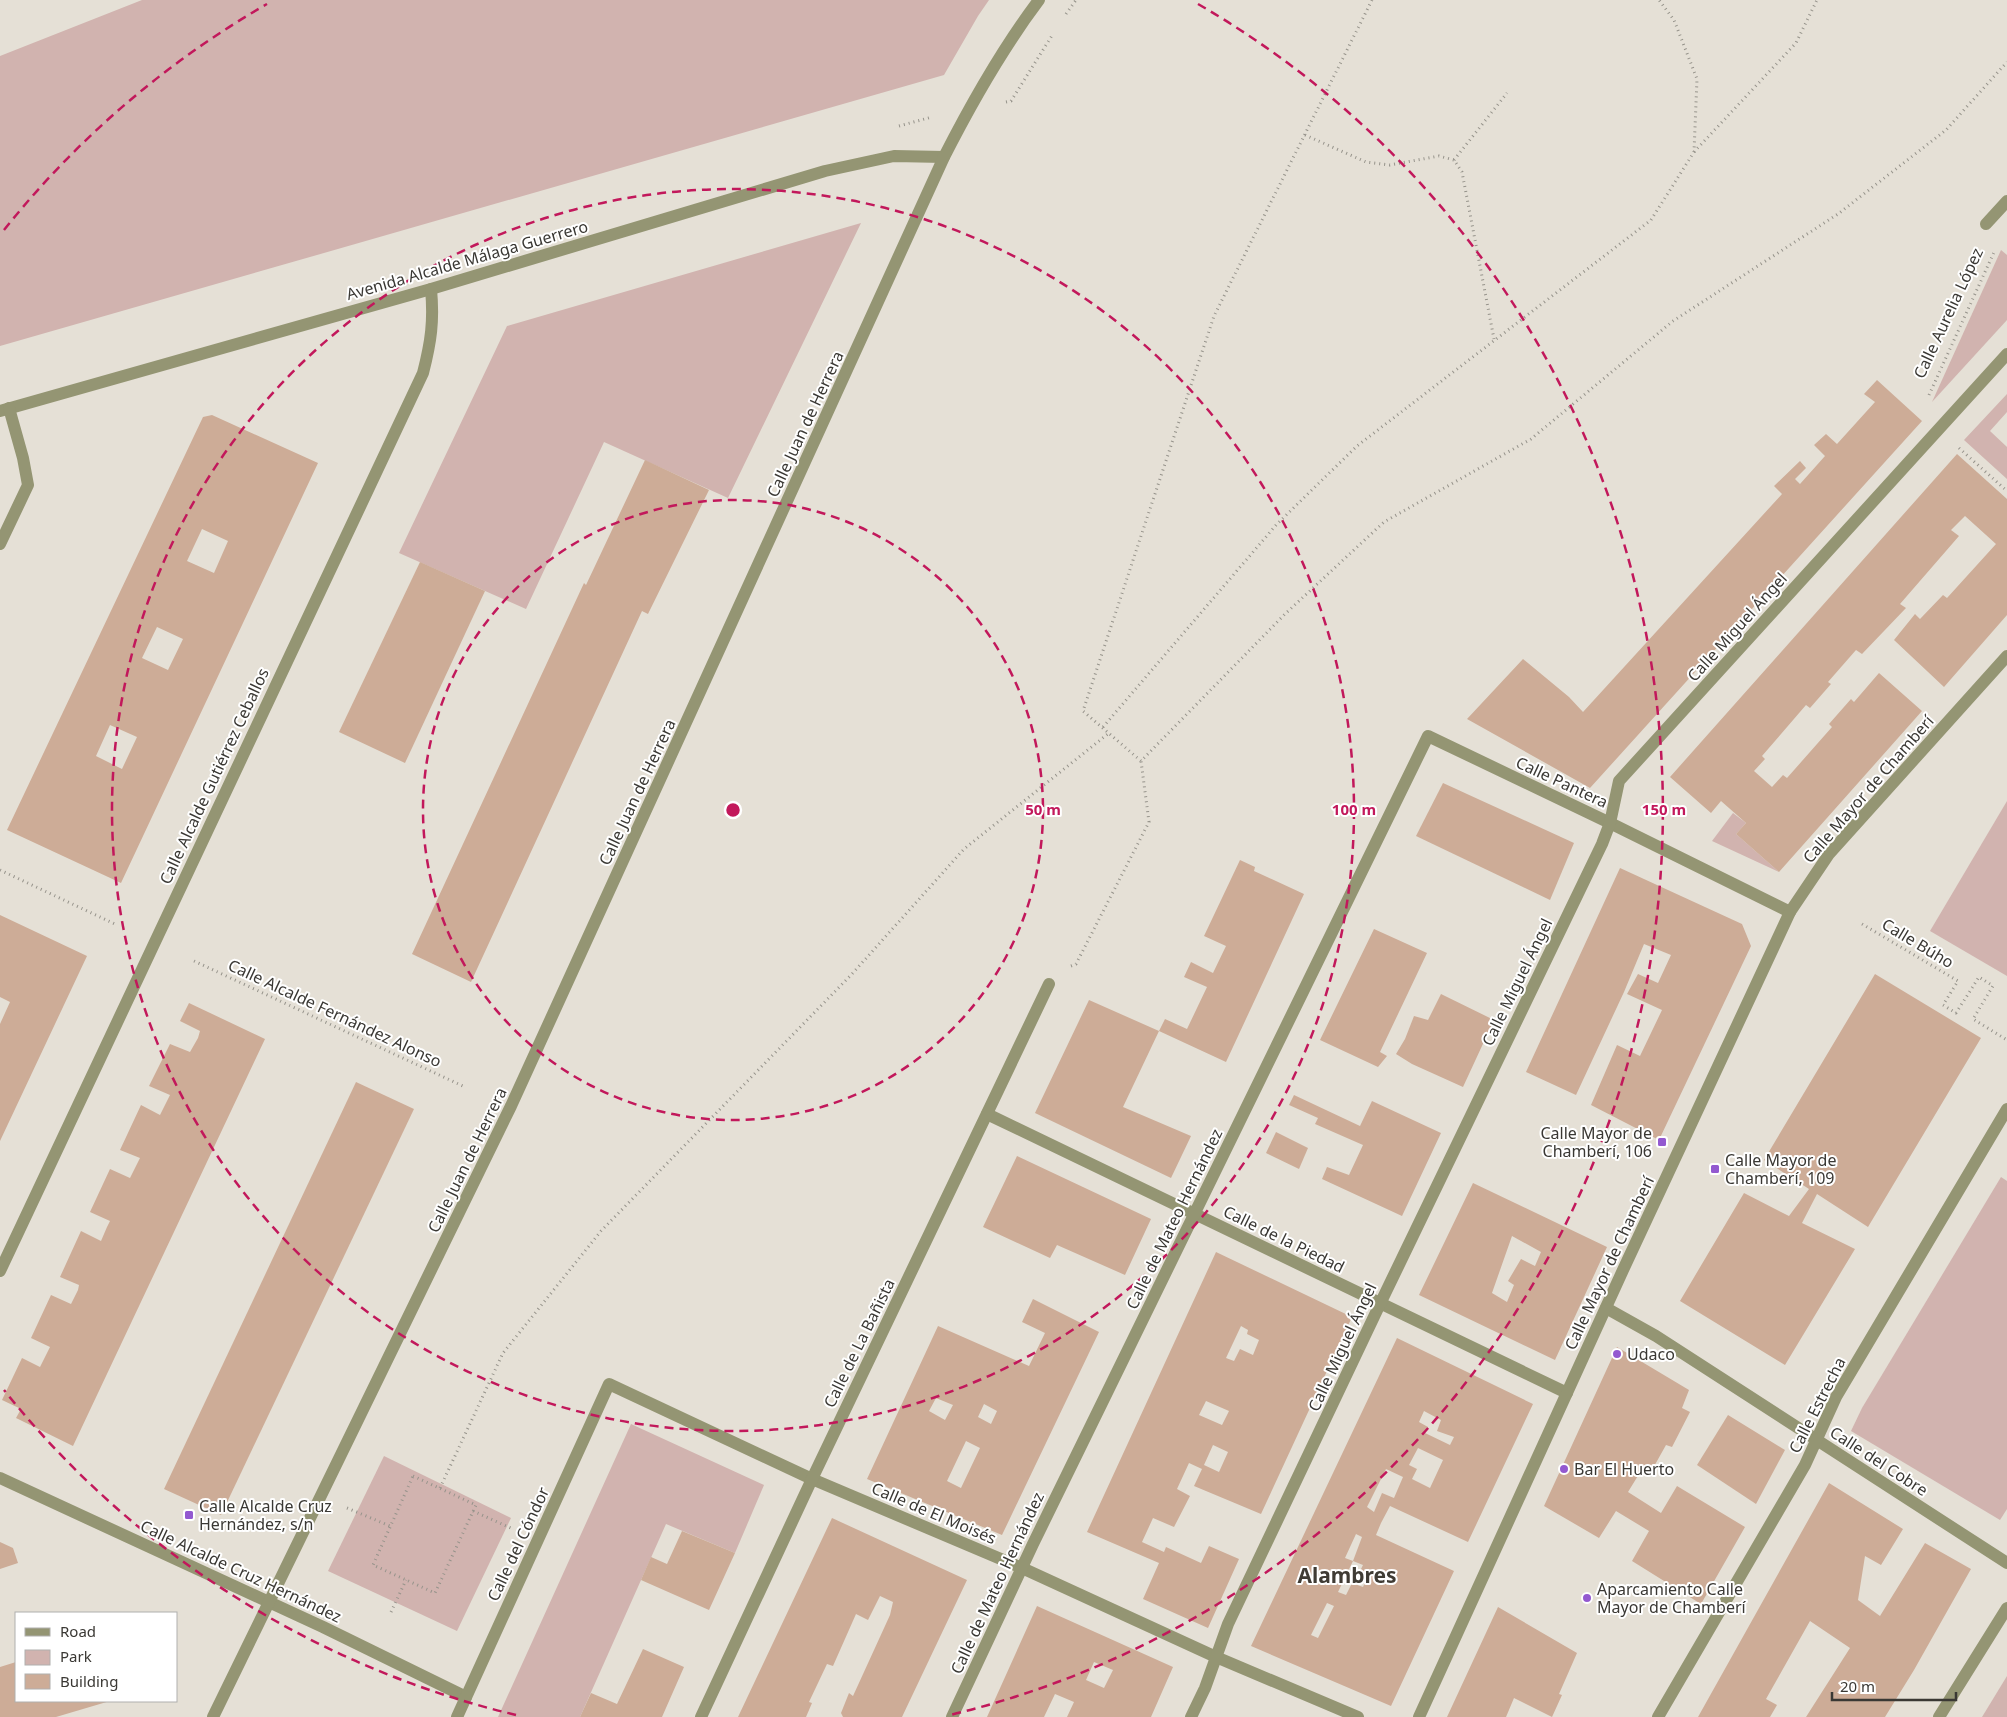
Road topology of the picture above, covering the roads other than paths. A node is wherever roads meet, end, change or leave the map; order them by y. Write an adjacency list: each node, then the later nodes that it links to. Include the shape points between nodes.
1 (1039, 0): 2 (street, Calle Juan de Herrera, via 1012,36)
2 (944, 156): 5 (street, Avenida Alcalde Málaga Guerrero, via 894,156 825,172); 27 (street, Calle Juan de Herrera, via 511,1106)
3 (2007, 202): 4 (street)
4 (1986, 224)
5 (431, 289): 7 (street, Avenida Alcalde Málaga Guerrero); 17 (street, Calle Alcalde Gutiérrez Ceballos, via 431,342 423,374)
6 (2007, 354): 11 (street, Calle Miguel Ángel, via 1619,781)
7 (4, 410): 8 (street, via 23,458 28,485)
8 (0, 544)
9 (2007, 656): 12 (street, Calle Mayor de Chamberí, via 1829,854)
10 (1428, 736): 11 (street, Calle Pantera); 16 (street, Calle de Mateo Hernández)
11 (1610, 823): 12 (street, Calle Pantera); 18 (street, Calle Miguel Ángel)
12 (1790, 912): 19 (street, Calle Mayor de Chamberí)
13 (1049, 984): 15 (street, Calle de La Bañista)
14 (2007, 1109): 22 (street, Calle Estrecha, via 1836,1397)
15 (986, 1114): 16 (street, Calle de la Piedad); 24 (street, Calle de La Bañista)
16 (1195, 1214): 18 (street, Calle de la Piedad); 26 (street, Calle de Mateo Hernández)
17 (0, 1271)
18 (1380, 1304): 21 (street, Calle de la Piedad); 29 (street, Calle Miguel Ángel, via 1228,1624)
19 (1606, 1308): 21 (street, Calle Mayor de Chamberí); 22 (street, Calle del Cobre, via 1656,1336)
20 (609, 1384): 24 (street, Calle de El Moisés); 30 (street, Calle del Cóndor)
21 (1568, 1392): 37 (street, Calle Mayor de Chamberí)
22 (1817, 1440): 25 (street, Calle del Cobre); 38 (street, Calle Estrecha)
23 (0, 1478): 27 (street, Calle Alcalde Cruz Hernández)
24 (812, 1479): 26 (street, Calle de El Moisés); 33 (street, Calle de La Bañista)
25 (2007, 1562)
26 (1022, 1568): 29 (street, Calle de El Moisés); 34 (street, Calle de Mateo Hernández)
27 (270, 1602): 30 (street, Calle Alcalde Cruz Hernández); 31 (street, Calle Juan de Herrera)
28 (2007, 1608): 39 (street)
29 (1216, 1657): 35 (street, Calle Miguel Ángel); 36 (street, Calle de El Moisés)
30 (466, 1697): 32 (street, Calle del Cóndor)
31 (212, 1717)
32 (457, 1717)
33 (701, 1717)
34 (952, 1717)
35 (1191, 1717)
36 (1358, 1717)
37 (1419, 1717)
38 (1658, 1717)
39 (1939, 1717)

